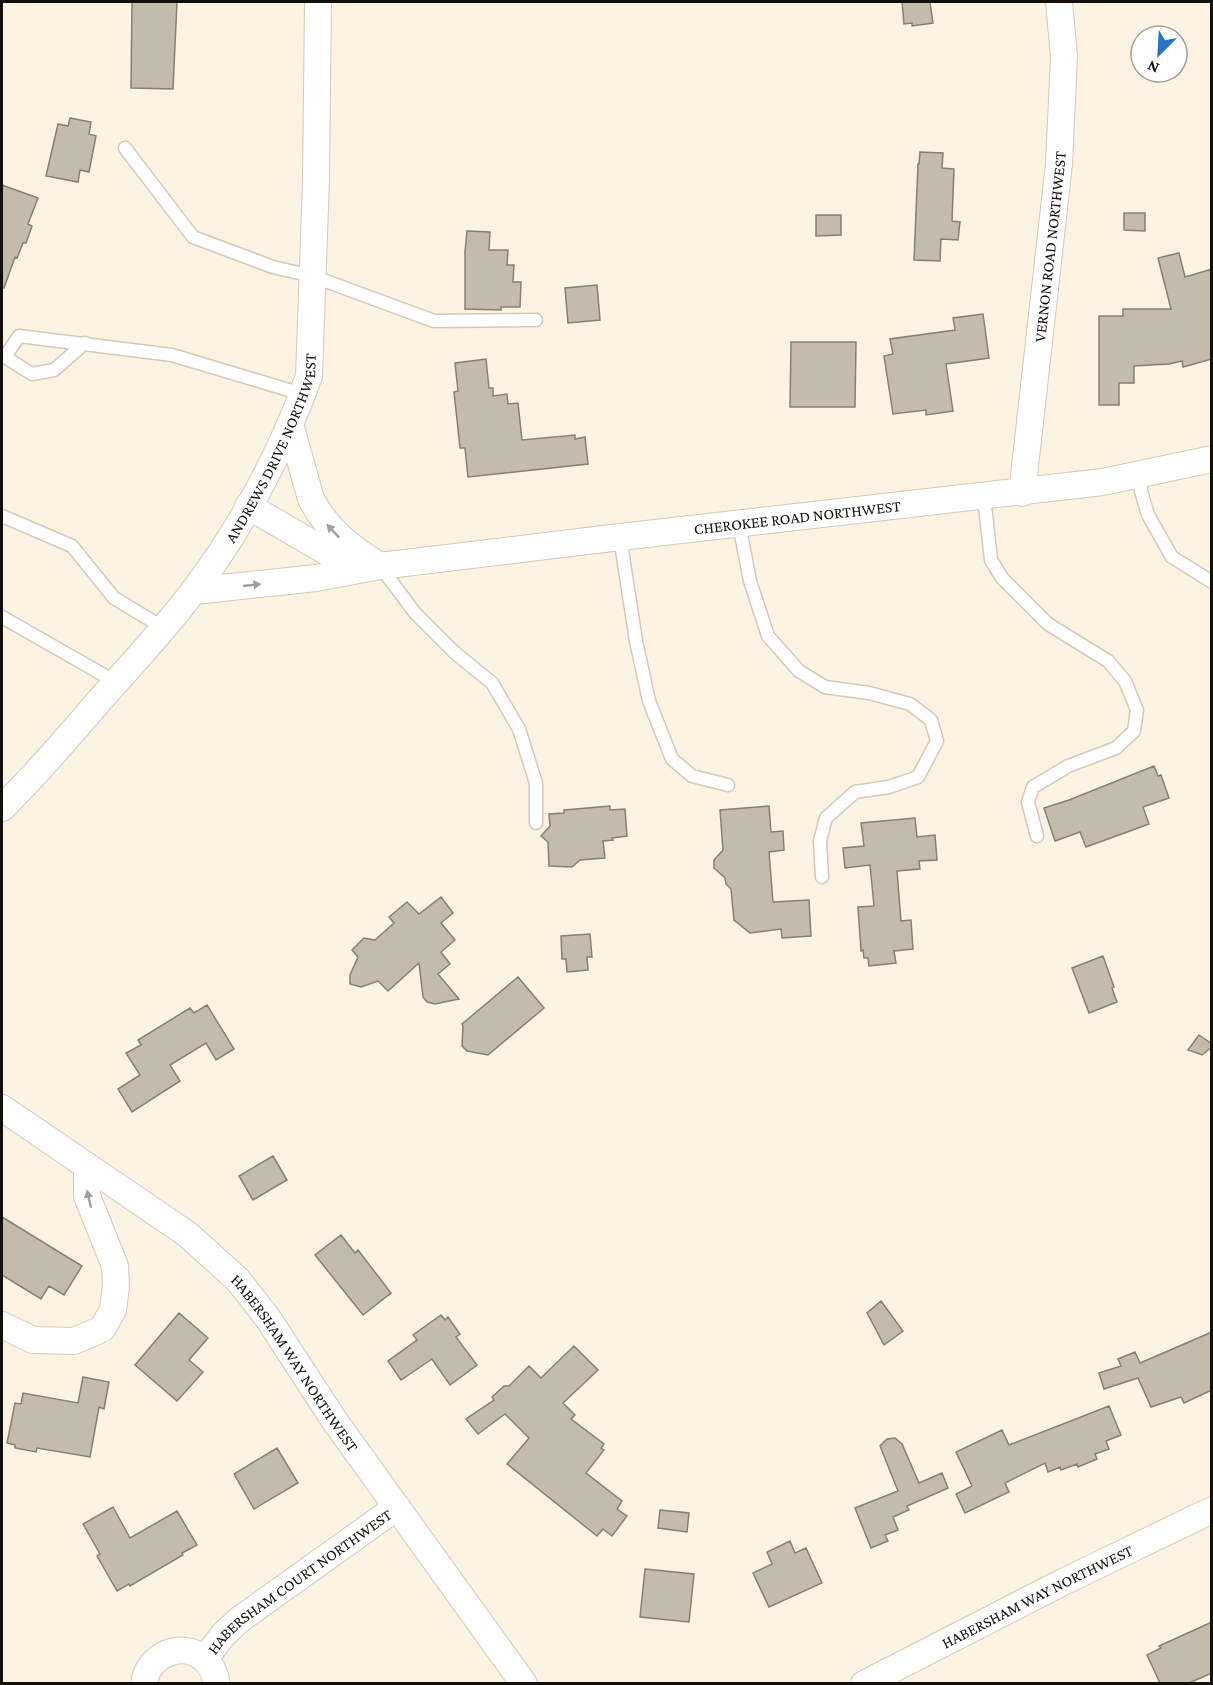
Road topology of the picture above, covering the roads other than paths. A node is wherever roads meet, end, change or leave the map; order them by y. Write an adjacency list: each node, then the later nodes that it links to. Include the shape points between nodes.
1 (318, 2): 4 (street, ANDREWS DRIVE NORTHWEST)
2 (1059, 2): 11 (street, VERNON ROAD NORTHWEST, via 1064,56 1059,164)
3 (125, 148): 4 (lane, via 193,237 273,267)
4 (312, 276): 5 (lane, via 434,321); 7 (street, ANDREWS DRIVE NORTHWEST, via 309,376)
5 (536, 320)
6 (85, 343): 6 (lane, via 19,336 4,357 32,374 54,370); 7 (lane, via 172,355)
7 (303, 394): 8 (street, ANDREWS DRIVE NORTHWEST)
8 (290, 424): 13 (street, ANDREWS DRIVE NORTHWEST); 17 (street, one-way to 8, via 311,499)
9 (1212, 459): 10 (street, CHEROKEE ROAD NORTHWEST)
10 (1140, 474): 11 (street, CHEROKEE ROAD NORTHWEST); 18 (lane, via 1148,515 1172,557)
11 (1022, 493): 12 (street, CHEROKEE ROAD NORTHWEST)
12 (984, 497): 15 (street, CHEROKEE ROAD NORTHWEST); 26 (lane, via 991,560 1002,578 1048,624 1108,661 1125,681 1137,710 1134,732 1116,748 1068,766 1033,787 1028,802)
13 (244, 514): 17 (street); 19 (street, ANDREWS DRIVE NORTHWEST)
14 (2, 516): 21 (lane, via 72,546 114,598)
15 (739, 524): 16 (street, CHEROKEE ROAD NORTHWEST); 27 (lane, via 750,581 768,636 799,671 825,687 910,704 931,720 936,741 918,777 889,787 855,792 826,818 820,841)
16 (620, 537): 17 (street, CHEROKEE ROAD NORTHWEST); 23 (lane, via 649,701 672,759 692,776)
17 (357, 570): 19 (street, CHEROKEE ROAD NORTHWEST, one-way to 17); 25 (lane, via 415,613 492,683 519,729 536,783)
18 (1212, 582)
19 (194, 591): 21 (street, ANDREWS DRIVE NORTHWEST)
20 (2, 617): 22 (lane)
21 (164, 628): 22 (street, ANDREWS DRIVE NORTHWEST)
22 (116, 682): 24 (street, ANDREWS DRIVE NORTHWEST, via 28,783)
23 (728, 785)
24 (2, 806)
25 (536, 823)
26 (1037, 836)
27 (822, 877)
28 (2, 1108): 29 (street, HABERSHAM WAY NORTHWEST)
29 (87, 1166): 30 (street, one-way to 29, via 33,1340 74,1341 102,1329 112,1310 115,1266 87,1196); 31 (street, HABERSHAM WAY NORTHWEST, via 187,1234 238,1280)
30 (2, 1325)
31 (397, 1507): 33 (street, HABERSHAM COURT NORTHWEST, via 239,1620); 36 (street, HABERSHAM WAY NORTHWEST)
32 (1212, 1510): 37 (street, HABERSHAM WAY NORTHWEST)
33 (205, 1659): 34 (street, HABERSHAM COURT NORTHWEST, via 177,1650 163,1654 152,1664); 35 (street, HABERSHAM COURT NORTHWEST)
34 (144, 1683)
35 (217, 1683)
36 (524, 1683)
37 (864, 1683)

